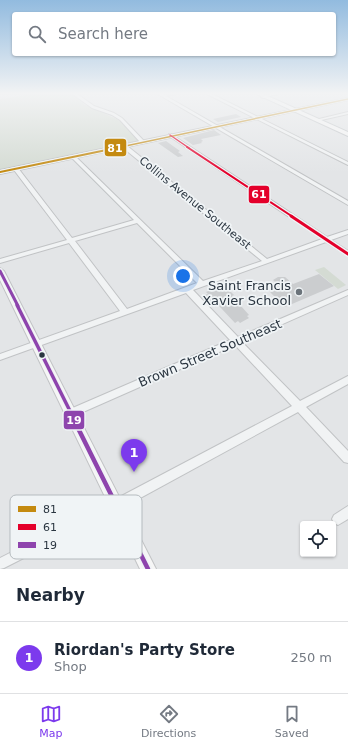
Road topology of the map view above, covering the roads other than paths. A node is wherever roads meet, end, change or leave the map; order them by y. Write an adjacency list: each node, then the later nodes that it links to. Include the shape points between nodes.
1 (122, 120): 9 (street)
2 (203, 120): 6 (street)
3 (246, 120): 6 (main road)
4 (257, 120): 12 (street)
5 (317, 120): 7 (main road)
6 (214, 126): 8 (main road); 15 (street)
7 (348, 134)
8 (170, 136): 9 (main road); 18 (street)
9 (142, 142): 10 (main road)
10 (124, 146): 11 (main road); 22 (street, Collins Avenue Southeast)
11 (72, 156): 13 (main road); 16 (street)
12 (348, 164)
13 (16, 169): 14 (main road); 19 (street)
14 (0, 172)
15 (348, 202)
16 (138, 221): 19 (street); 24 (street)
17 (348, 232): 18 (street)
18 (327, 240): 20 (street); 22 (street)
19 (71, 241): 21 (street); 27 (street)
20 (348, 254)
21 (0, 261)
22 (266, 261): 24 (street)
23 (1, 276): 29 (main road)
24 (202, 284): 25 (street)
25 (187, 289): 27 (street); 28 (street)
26 (348, 292): 28 (street, Brown Street Southeast)
27 (125, 312): 29 (street)
28 (237, 341): 32 (street); 33 (street, Brown Street Southeast)
29 (37, 343): 30 (street); 33 (main road)
30 (0, 357)
31 (348, 380): 32 (street)
32 (298, 406): 34 (street); 36 (street)
33 (71, 412): 35 (main road)
34 (348, 458)
35 (111, 495)
36 (134, 495)
37 (348, 512): 38 (street)
38 (338, 519)
39 (142, 557): 42 (main road)
40 (10, 559): 41 (street)
41 (0, 564)
42 (148, 569)

